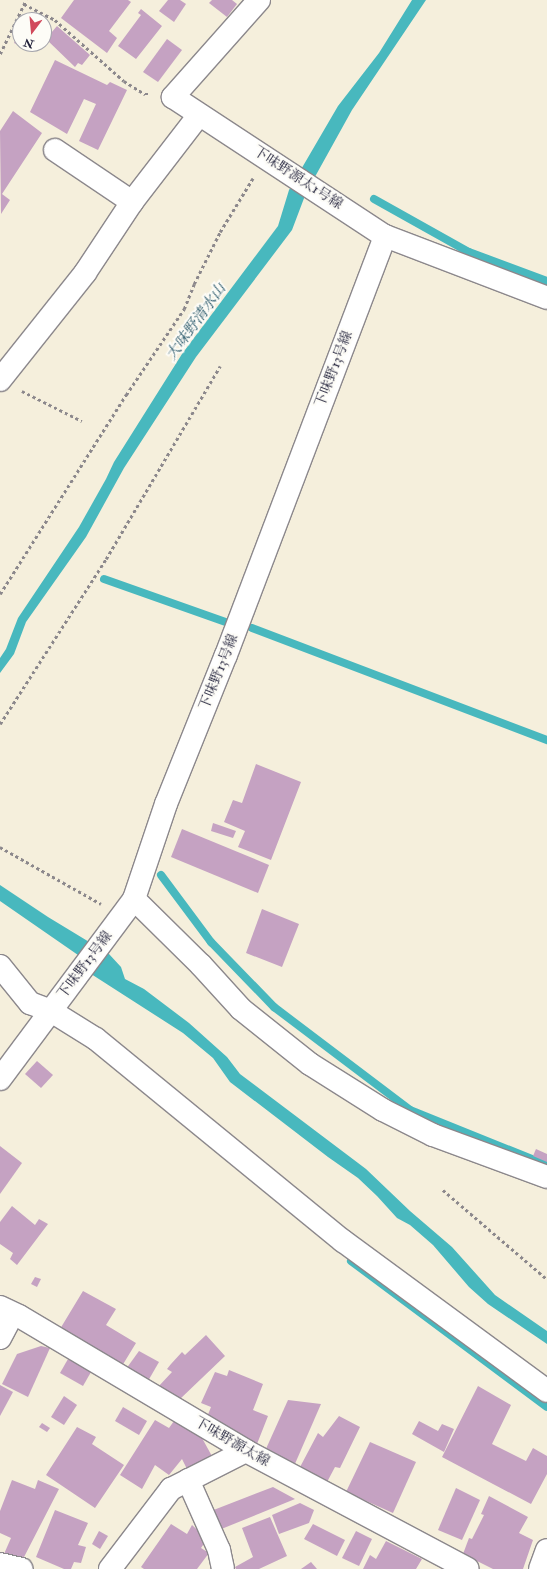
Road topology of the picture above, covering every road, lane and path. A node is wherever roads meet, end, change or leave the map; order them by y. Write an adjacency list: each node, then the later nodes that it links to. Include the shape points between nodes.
1 (26, 0): 3 (path)
2 (259, 0): 5 (street)
3 (24, 4): 4 (path); 5 (path, via 55,20 124,81 145,94)
4 (0, 54)
5 (173, 97): 6 (street, 下味野源太1号線)
6 (199, 115): 8 (street, 下味野源太1号線); 9 (street)
7 (55, 150): 9 (street)
8 (264, 156): 10 (street, 下味野源太1号線); 16 (path, via 248,188 220,232 184,309 126,395)
9 (132, 202): 13 (street, via 85,273)
10 (385, 236): 11 (street, 下味野源太1号線); 19 (street, 下味野13号線)
11 (547, 298)
12 (220, 366): 17 (path, via 106,559)
13 (0, 380)
14 (21, 390): 15 (path)
15 (82, 420)
16 (0, 594)
17 (0, 724)
18 (0, 847): 19 (path)
19 (128, 907): 21 (street, 下味野13号線); 23 (street, via 201,965 241,1009 310,1064 383,1110 433,1135)
20 (0, 966): 21 (street, via 30,1004)
21 (51, 1011): 22 (street, 下味野13号線); 28 (street, via 96,1039 343,1241)
22 (0, 1079)
23 (547, 1177)
24 (443, 1190): 25 (path)
25 (547, 1278)
26 (6, 1310): 27 (street); 29 (street, 下味野源太線)
27 (0, 1338)
28 (547, 1391)
29 (246, 1451): 30 (street); 36 (street, 下味野源太線)
30 (188, 1480): 34 (street, via 171,1489); 35 (street, via 219,1550)
31 (547, 1550): 37 (street)
32 (0, 1564): 33 (street)
33 (21, 1569)
34 (110, 1569)
35 (223, 1569)
36 (468, 1569)
37 (540, 1569)

